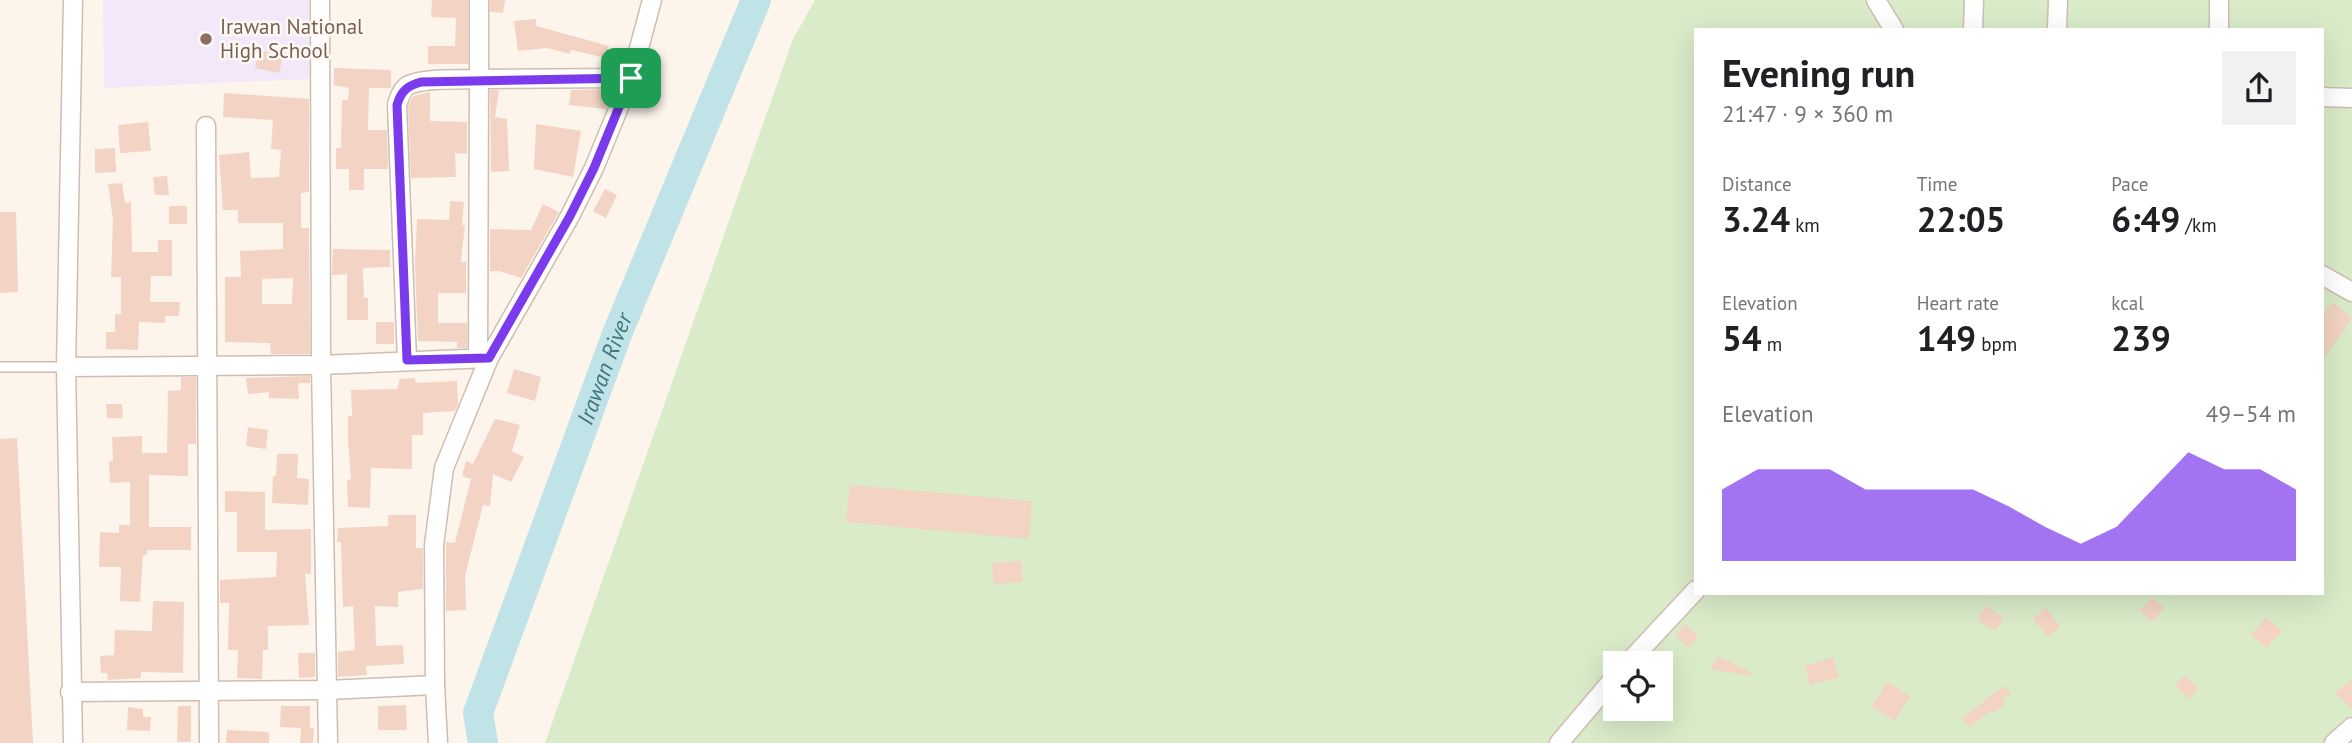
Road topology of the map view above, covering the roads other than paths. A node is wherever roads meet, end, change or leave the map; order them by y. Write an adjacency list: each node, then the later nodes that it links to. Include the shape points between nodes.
1 (73, 0): 26 (street)
2 (320, 0): 23 (street)
3 (479, 0): 15 (street)
4 (652, 0): 14 (street)
5 (1876, 0): 10 (street)
6 (1893, 0): 10 (street)
7 (1974, 0): 11 (street)
8 (2057, 0): 12 (street)
9 (2220, 0): 13 (street)
10 (1893, 28)
11 (1973, 28)
12 (2057, 28)
13 (2219, 28)
14 (631, 78): 15 (street); 21 (street, via 570,216)
15 (479, 79): 21 (street); 22 (street, via 408,86 397,105)
16 (2324, 97): 17 (street)
17 (2352, 98)
18 (206, 126): 24 (street)
19 (2324, 276): 20 (street)
20 (2352, 292)
21 (483, 358): 22 (street); 29 (street, via 444,468 434,545)
22 (407, 360): 23 (street)
23 (321, 365): 24 (street); 30 (street)
24 (208, 366): 26 (street); 33 (street)
25 (0, 367): 26 (lane)
26 (66, 367): 32 (street)
27 (1694, 592): 28 (street)
28 (1639, 651)
29 (435, 685): 30 (street); 38 (street)
30 (328, 690): 33 (street); 37 (street)
31 (1603, 691): 39 (street)
32 (70, 692): 33 (street); 35 (street)
33 (208, 692): 36 (street)
34 (2352, 727): 40 (street)
35 (73, 743)
36 (209, 743)
37 (328, 743)
38 (438, 743)
39 (1559, 743)
40 (2334, 743)

